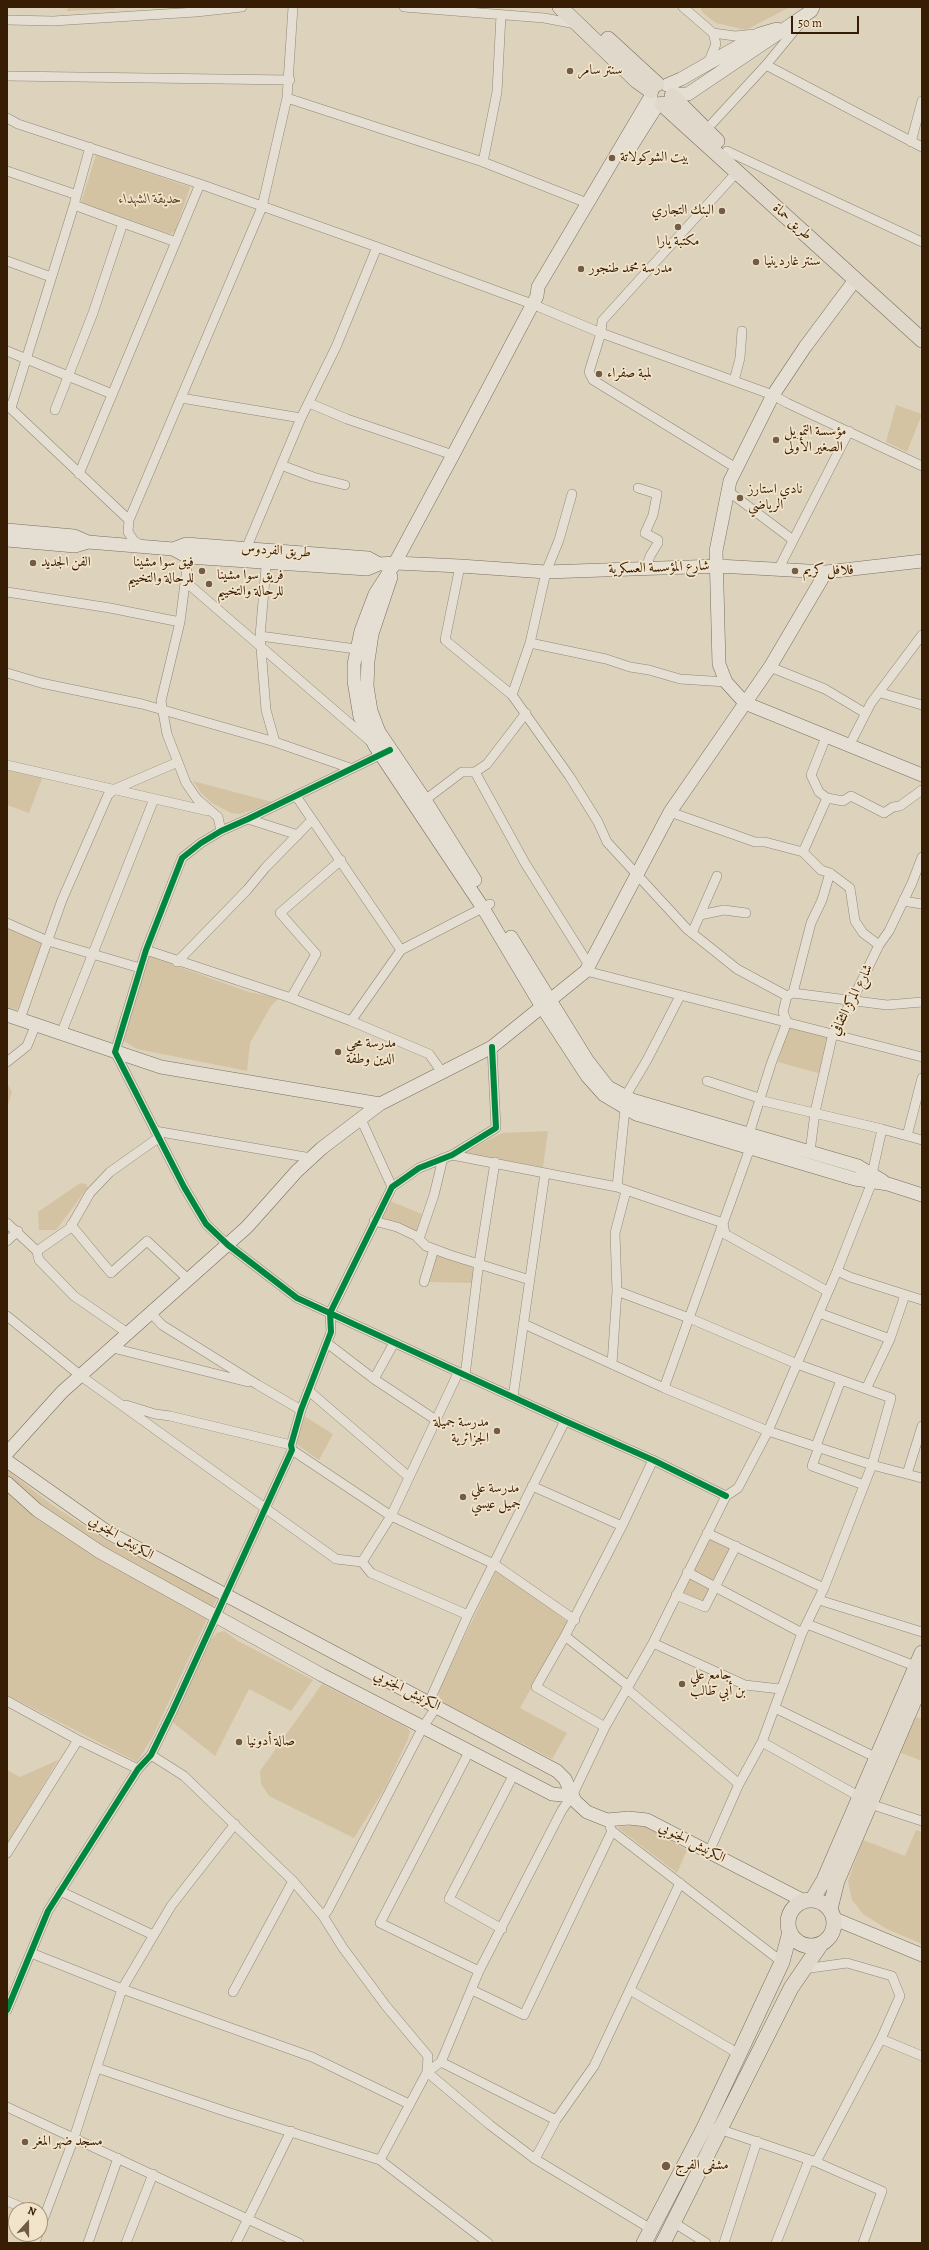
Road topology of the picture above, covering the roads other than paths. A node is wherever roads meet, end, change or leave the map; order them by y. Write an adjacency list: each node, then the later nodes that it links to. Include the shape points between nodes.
1 (242, 7): 9 (street, via 69,20)
2 (293, 7): 17 (street)
3 (404, 7): 8 (street)
4 (560, 7): 11 (main road, طريق حماة)
5 (574, 7): 18 (main road, طريق حماة)
6 (685, 8): 12 (street)
7 (812, 9): 10 (main road); 15 (street)
8 (501, 15): 11 (street, via 544,18); 28 (street, via 497,92)
9 (7, 20)
10 (792, 24): 13 (main road); 18 (main road, via 688,94)
11 (580, 25): 18 (main road, طريق حماة, via 637,81)
12 (712, 33): 13 (street, via 735,36); 14 (street, via 716,44)
13 (760, 34): 14 (main road)
14 (708, 64): 18 (main road)
15 (766, 65): 23 (street); 24 (street)
16 (7, 76): 17 (street)
17 (290, 80): 19 (street)
18 (661, 94): 23 (main road, طريق حماة); 30 (main road, طريق حماة); 33 (main road); 43 (main road, via 545,290)
19 (287, 98): 28 (street); 35 (street)
20 (922, 102): 22 (street)
21 (7, 118): 25 (street, via 18,124)
22 (919, 124): 24 (street)
23 (706, 130): 27 (main road, طريق حماة)
24 (911, 142): 26 (street)
25 (90, 147): 31 (street); 32 (street)
26 (922, 147)
27 (727, 151): 38 (street); 44 (main road, طريق حماة)
28 (483, 162): 33 (street)
29 (7, 171): 32 (street)
30 (736, 172): 42 (main road, طريق حماة); 46 (street, via 602,322)
31 (200, 184): 35 (street); 37 (street)
32 (77, 195): 34 (street)
33 (587, 203): 43 (main road, via 538,287)
34 (74, 205): 36 (street); 41 (street)
35 (262, 207): 39 (street); 54 (street)
36 (123, 223): 37 (street); 50 (street)
37 (176, 242): 52 (street)
38 (922, 242)
39 (377, 247): 43 (street); 55 (street, via 336,347)
40 (7, 261): 41 (street)
41 (51, 277): 49 (street)
42 (855, 280): 47 (main road, طريق حماة); 53 (main road)
43 (534, 300): 46 (street); 60 (main road)
44 (922, 328)
45 (742, 331): 51 (street, via 740,358)
46 (601, 333): 51 (street); 63 (street, via 589,372 593,380)
47 (922, 340)
48 (7, 351): 49 (street)
49 (25, 358): 50 (street); 56 (street)
50 (69, 377): 52 (street); 57 (street)
51 (734, 381): 53 (street)
52 (112, 394): 64 (street)
53 (773, 395): 59 (street); 63 (main road)
54 (181, 398): 58 (street); 69 (street)
55 (309, 403): 58 (street); 60 (street, via 347,419)
56 (9, 407): 64 (street)
57 (55, 410)
58 (301, 418): 61 (street)
59 (849, 431): 62 (street); 72 (street)
60 (453, 455): 79 (main road)
61 (281, 465): 65 (street, via 312,477); 75 (street)
62 (922, 466)
63 (736, 468): 67 (main road)
64 (79, 474): 69 (street)
65 (345, 485)
66 (638, 488): 82 (street, via 657,494 646,533 658,540 658,543)
67 (728, 491): 72 (street); 81 (main road, via 716,551)
68 (572, 494): 84 (street, via 559,540)
69 (129, 520): 74 (street, via 128,532 134,541)
70 (7, 530): 73 (main road, طريق الفردوس, via 74,536)
71 (7, 540): 73 (main road, طريق الفردوس, via 75,546)
72 (793, 540): 83 (street)
73 (88, 542): 74 (main road, طريق الفردوس)
74 (143, 546): 76 (main road, طريق الفردوس)
75 (246, 549): 76 (main road, طريق الفردوس); 77 (main road, طريق الفردوس)
76 (189, 551): 77 (main road, طريق الفردوس); 86 (street)
77 (267, 557): 79 (main road, طريق الفردوس, via 368,558 379,564); 90 (street)
78 (922, 561): 85 (main road, شارع المؤسسة العسكرية)
79 (395, 563): 80 (main road, شارع المؤسسة العسكرية); 93 (main road, via 375,594); 107 (main road, via 382,610 372,634 368,662 371,711)
80 (460, 566): 84 (main road, شارع المؤسسة العسكرية); 98 (street, via 445,640)
81 (718, 566): 82 (main road, شارع المؤسسة العسكرية); 83 (main road, شارع المؤسسة العسكرية); 96 (main road, via 718,664)
82 (646, 568): 84 (main road, شارع المؤسسة العسكرية)
83 (778, 570): 85 (main road, شارع المؤسسة العسكرية)
84 (546, 572): 91 (street)
85 (826, 572): 94 (main road)
86 (186, 582): 88 (street); 92 (street)
87 (7, 592): 88 (street)
88 (180, 622): 101 (street, via 161,701)
89 (922, 635): 97 (street)
90 (260, 636): 92 (street); 93 (street)
91 (530, 643): 96 (street, via 606,659 680,679); 98 (street)
92 (262, 649): 105 (street, via 262,682 266,710); 107 (street)
93 (356, 649): 107 (main road, via 354,676 360,717)
94 (770, 667): 99 (main road); 103 (street, via 824,689)
95 (7, 673): 101 (street, via 41,683 142,704)
96 (726, 682): 99 (main road)
97 (881, 693): 100 (street); 103 (street)
98 (512, 695): 102 (street)
99 (745, 703): 104 (main road); 120 (main road)
100 (922, 705)
101 (163, 712): 105 (street); 108 (street, via 167,734)
102 (526, 713): 111 (street, via 486,764); 129 (street, via 598,822 607,842)
103 (865, 713): 106 (street)
104 (826, 738): 106 (main road); 116 (street, via 811,775 819,792)
105 (275, 742): 110 (street)
106 (849, 746): 112 (main road)
107 (383, 750): 110 (street); 118 (main road); 133 (main road)
108 (178, 762): 113 (street); 119 (street, via 197,799)
109 (7, 765): 113 (street)
110 (350, 768): 115 (street)
111 (475, 772): 118 (street, via 462,772); 145 (street, via 525,863)
112 (922, 775)
113 (115, 790): 117 (street); 138 (street, via 108,795 62,900)
114 (922, 790): 116 (street, via 900,806 892,807 884,813 851,796 843,801)
115 (296, 796): 121 (street); 122 (street)
116 (827, 798): 125 (street)
117 (154, 799): 119 (street); 142 (street)
118 (425, 800): 133 (main road)
119 (209, 811): 123 (street, via 218,817)
120 (670, 812): 125 (street, via 755,842 765,842); 129 (main road)
121 (248, 819): 123 (street); 124 (street)
122 (311, 821): 124 (street); 127 (street)
123 (220, 830): 140 (street, via 182,858)
124 (298, 835): 143 (street)
125 (803, 852): 128 (street, via 821,870)
126 (922, 857): 131 (street, شارع المركز الثقافي)
127 (341, 860): 141 (street); 148 (street, via 280,913 316,954)
128 (830, 873): 139 (street, via 850,888 854,921 862,933); 146 (street, via 822,900 811,923)
129 (637, 876): 137 (street); 145 (main road)
130 (717, 876): 135 (street)
131 (903, 901): 132 (street); 139 (street, شارع المركز الثقافي)
132 (922, 904)
133 (487, 906): 141 (street); 151 (main road)
134 (746, 913): 135 (street, via 724,910)
135 (700, 915): 137 (street)
136 (7, 924): 138 (street)
137 (692, 933): 146 (street, via 737,969)
138 (48, 941): 142 (street); 153 (street)
139 (880, 944): 149 (street, شارع المركز الثقافي)
140 (146, 950): 143 (street); 144 (street)
141 (401, 950): 154 (street)
142 (93, 954): 144 (street); 158 (street)
143 (177, 962): 148 (street)
144 (140, 968): 160 (street)
145 (588, 968): 147 (street); 151 (main road)
146 (790, 994): 149 (street); 155 (street, via 783,1012)
147 (680, 996): 155 (street); 167 (street)
148 (291, 998): 154 (street)
149 (852, 1001): 150 (street, via 887,1005); 157 (street, شارع المركز الثقافي)
150 (922, 1002)
151 (546, 1004): 159 (main road); 167 (main road, via 600,1078)
152 (7, 1015): 153 (main road)
153 (20, 1019): 156 (main road)
154 (351, 1021): 163 (street, via 429,1054)
155 (788, 1022): 157 (street); 166 (street)
156 (36, 1024): 158 (main road); 162 (street, via 27,1046)
157 (833, 1033): 161 (street); 169 (street, شارع المركز الثقافي)
158 (61, 1034): 160 (main road)
159 (492, 1046): 163 (main road); 178 (street, via 496,1128)
160 (115, 1052): 168 (main road, via 161,1067); 172 (street)
161 (922, 1057)
162 (7, 1062)
163 (442, 1072): 168 (main road)
164 (922, 1078): 174 (street)
165 (707, 1081): 166 (street)
166 (759, 1099): 169 (street); 173 (street)
167 (625, 1103): 173 (main road); 176 (main road, via 636,1114); 185 (street)
168 (380, 1104): 170 (main road)
169 (815, 1112): 171 (street); 177 (street, شارع المركز الثقافي)
170 (360, 1117): 179 (main road); 184 (street)
171 (882, 1129): 174 (street); 183 (street)
172 (156, 1134): 179 (street); 190 (street, via 90,1192); 194 (street, via 206,1224)
173 (749, 1134): 177 (main road)
174 (907, 1136): 175 (street)
175 (922, 1140)
176 (750, 1148): 183 (main road, via 854,1179); 189 (street)
177 (810, 1152): 183 (main road, via 858,1166)
178 (452, 1155): 180 (street); 181 (street)
179 (311, 1158): 194 (main road, via 296,1171 247,1228)
180 (443, 1158): 184 (street, via 419,1168); 192 (street)
181 (495, 1162): 182 (street); 197 (street)
182 (545, 1173): 185 (street); 200 (street)
183 (872, 1178): 186 (main road); 198 (street)
184 (392, 1187): 187 (street)
185 (622, 1189): 189 (street); 202 (street, via 615,1233)
186 (922, 1195)
187 (374, 1221): 192 (street, via 397,1227); 206 (street)
188 (7, 1223): 191 (street)
189 (722, 1223): 203 (street, via 725,1234); 210 (street)
190 (71, 1225): 196 (street); 199 (street, via 112,1273 147,1241)
191 (18, 1231): 193 (street); 196 (street)
192 (419, 1239): 195 (street)
193 (7, 1241)
194 (228, 1245): 199 (main road); 206 (street, via 297,1298)
195 (434, 1249): 197 (street); 201 (street)
196 (37, 1251): 212 (street, via 39,1260 74,1296)
197 (481, 1265): 200 (street); 219 (street, via 478,1270)
198 (837, 1271): 203 (street); 204 (street)
199 (190, 1280): 208 (main road)
200 (530, 1280): 211 (street)
201 (424, 1282)
202 (617, 1290): 210 (street); 217 (street)
203 (827, 1291): 207 (street)
204 (905, 1295): 205 (street); 213 (street)
205 (922, 1300)
206 (330, 1313): 214 (street, via 331,1332); 215 (street)
207 (819, 1313): 213 (street); 218 (street)
208 (152, 1314): 212 (main road); 223 (street, via 162,1325)
209 (7, 1316): 220 (street)
210 (689, 1318): 218 (street); 224 (street)
211 (524, 1324): 217 (street); 227 (street)
212 (129, 1334): 216 (main road)
213 (890, 1339): 225 (street)
214 (327, 1343): 221 (street); 226 (street)
215 (394, 1343): 219 (street); 221 (street)
216 (113, 1348): 220 (main road); 223 (street)
217 (612, 1364): 224 (street)
218 (798, 1364): 222 (street); 233 (street)
219 (462, 1374): 227 (street); 230 (street)
220 (81, 1376): 228 (street); 236 (main road, via 62,1392)
221 (374, 1378): 230 (street)
222 (841, 1380): 225 (street); 235 (street)
223 (256, 1384): 229 (street)
224 (664, 1388): 233 (street)
225 (866, 1389): 239 (street, via 891,1398)
226 (309, 1391): 229 (street); 241 (street)
227 (513, 1397): 231 (street)
228 (116, 1401): 234 (street, via 155,1414); 247 (street)
229 (301, 1410): 234 (street)
230 (436, 1420): 241 (street)
231 (564, 1421): 237 (street); 245 (street)
232 (922, 1426): 240 (street)
233 (768, 1430): 235 (street); 246 (street, via 738,1488)
234 (292, 1447): 247 (street); 248 (street)
235 (817, 1447): 239 (street); 244 (street, via 812,1466)
236 (7, 1453)
237 (653, 1460): 246 (street); 249 (street)
238 (7, 1461): 258 (main road, الكرنيش الجنوبي, via 109,1533)
239 (872, 1465): 240 (street); 244 (street)
240 (907, 1474): 242 (street)
241 (409, 1477): 248 (street)
242 (922, 1478)
243 (7, 1483): 261 (main road, via 38,1510 100,1552)
244 (864, 1485): 256 (street)
245 (532, 1486): 249 (street); 253 (street)
246 (726, 1496): 250 (street)
247 (264, 1508): 252 (street, via 336,1559); 258 (street)
248 (391, 1516): 252 (street); 253 (street)
249 (622, 1526): 262 (street)
250 (707, 1533): 251 (street); 254 (street)
251 (736, 1546): 255 (street); 256 (street)
252 (362, 1562): 260 (street, via 371,1573)
253 (494, 1564): 260 (street); 262 (street)
254 (687, 1572): 255 (street); 257 (street)
255 (717, 1587): 257 (street, via 705,1607); 265 (street)
256 (824, 1588): 259 (street)
257 (676, 1595): 267 (street)
258 (224, 1596): 261 (street); 273 (main road, الكرنيش الجنوبي)
259 (819, 1600): 263 (street); 264 (street)
260 (468, 1615): 273 (street)
261 (216, 1616): 275 (main road, via 322,1676); 280 (street)
262 (575, 1620): 266 (street)
263 (807, 1624): 265 (street); 268 (street)
264 (922, 1632)
265 (802, 1633): 271 (street)
266 (565, 1636): 270 (street); 276 (street, via 536,1687)
267 (653, 1643): 270 (street); 271 (street, via 745,1685)
268 (919, 1659): 281 (main road)
269 (922, 1682): 286 (main road)
270 (627, 1686): 276 (street); 284 (street)
271 (780, 1689): 274 (street)
272 (7, 1701): 277 (street)
273 (433, 1704): 275 (street); 285 (main road, الكرنيش الجنوبي, via 557,1771 565,1778)
274 (775, 1708): 278 (street); 281 (street)
275 (422, 1727): 279 (main road); 297 (street)
276 (605, 1727): 285 (street)
277 (78, 1740): 282 (street); 291 (street)
278 (762, 1742): 284 (street); 286 (street)
279 (469, 1752): 283 (main road); 306 (street, via 380,1923)
280 (151, 1755): 282 (street); 288 (street, via 184,1776)
281 (877, 1758): 286 (main road)
282 (138, 1770): 294 (street)
283 (514, 1774): 285 (main road, via 552,1794); 298 (street, via 449,1899)
284 (740, 1784): 290 (street)
285 (572, 1796): 289 (main road, الكرنيش الجنوبي, via 582,1809); 298 (street, via 562,1810)
286 (865, 1801): 287 (street); 295 (main road, via 824,1880); 296 (main road, via 837,1881)
287 (922, 1821)
288 (235, 1824): 292 (street); 300 (street, via 171,1906)
289 (610, 1825): 290 (main road, الكرنيش الجنوبي, via 629,1818 647,1820); 293 (street); 308 (street, via 524,2015)
290 (709, 1852): 295 (main road, الكرنيش الجنوبي)
291 (7, 1853)
292 (292, 1881): 297 (street); 310 (street)
293 (680, 1883): 304 (street); 309 (street)
294 (60, 1891): 300 (street); 302 (street, via 48,1911)
295 (808, 1900): 296 (main road, via 820,1901); 299 (main road, via 792,1910 788,1925)
296 (832, 1914): 301 (main road, via 832,1935); 303 (main road)
297 (323, 1916): 317 (street, via 373,1988 428,2056)
298 (502, 1929): 306 (street)
299 (790, 1932): 301 (main road, via 806,1946); 304 (main road)
300 (153, 1935): 307 (street)
301 (821, 1944): 305 (main road)
302 (31, 1953): 307 (street); 311 (street)
303 (922, 1956)
304 (782, 1962): 313 (main road)
305 (803, 1969): 312 (street, via 847,1963 892,1976 900,1996); 322 (main road)
306 (479, 1971): 308 (street)
307 (122, 1989): 316 (street); 318 (street, via 312,2057)
308 (472, 1990): 315 (street)
309 (630, 1990): 313 (street); 320 (street, via 594,2066)
310 (233, 1992)
311 (7, 2010)
312 (882, 2039): 314 (street); 329 (street)
313 (739, 2054): 321 (main road)
314 (922, 2056)
315 (441, 2062): 317 (street); 320 (street)
316 (97, 2068): 323 (street); 324 (street)
317 (427, 2072): 318 (street); 327 (street)
318 (409, 2104): 328 (street)
319 (7, 2107): 324 (street)
320 (556, 2120): 327 (street)
321 (704, 2128): 322 (street); 334 (main road)
322 (721, 2128): 325 (street); 333 (main road)
323 (291, 2131): 328 (street); 332 (street)
324 (74, 2138): 326 (street); 331 (street)
325 (757, 2141): 329 (street); 343 (street)
326 (118, 2158): 330 (street); 335 (street)
327 (535, 2159): 334 (street)
328 (380, 2160): 339 (street)
329 (813, 2161): 344 (street); 345 (street, via 882,2191)
330 (153, 2174): 332 (street); 336 (street)
331 (48, 2202)
332 (248, 2218): 337 (street); 338 (street)
333 (673, 2222): 341 (main road); 342 (street)
334 (651, 2229): 340 (main road)
335 (88, 2243)
336 (126, 2243)
337 (236, 2243)
338 (299, 2243)
339 (488, 2243)
340 (644, 2243)
341 (663, 2243)
342 (706, 2243)
343 (724, 2243)
344 (776, 2243)
345 (863, 2243)

